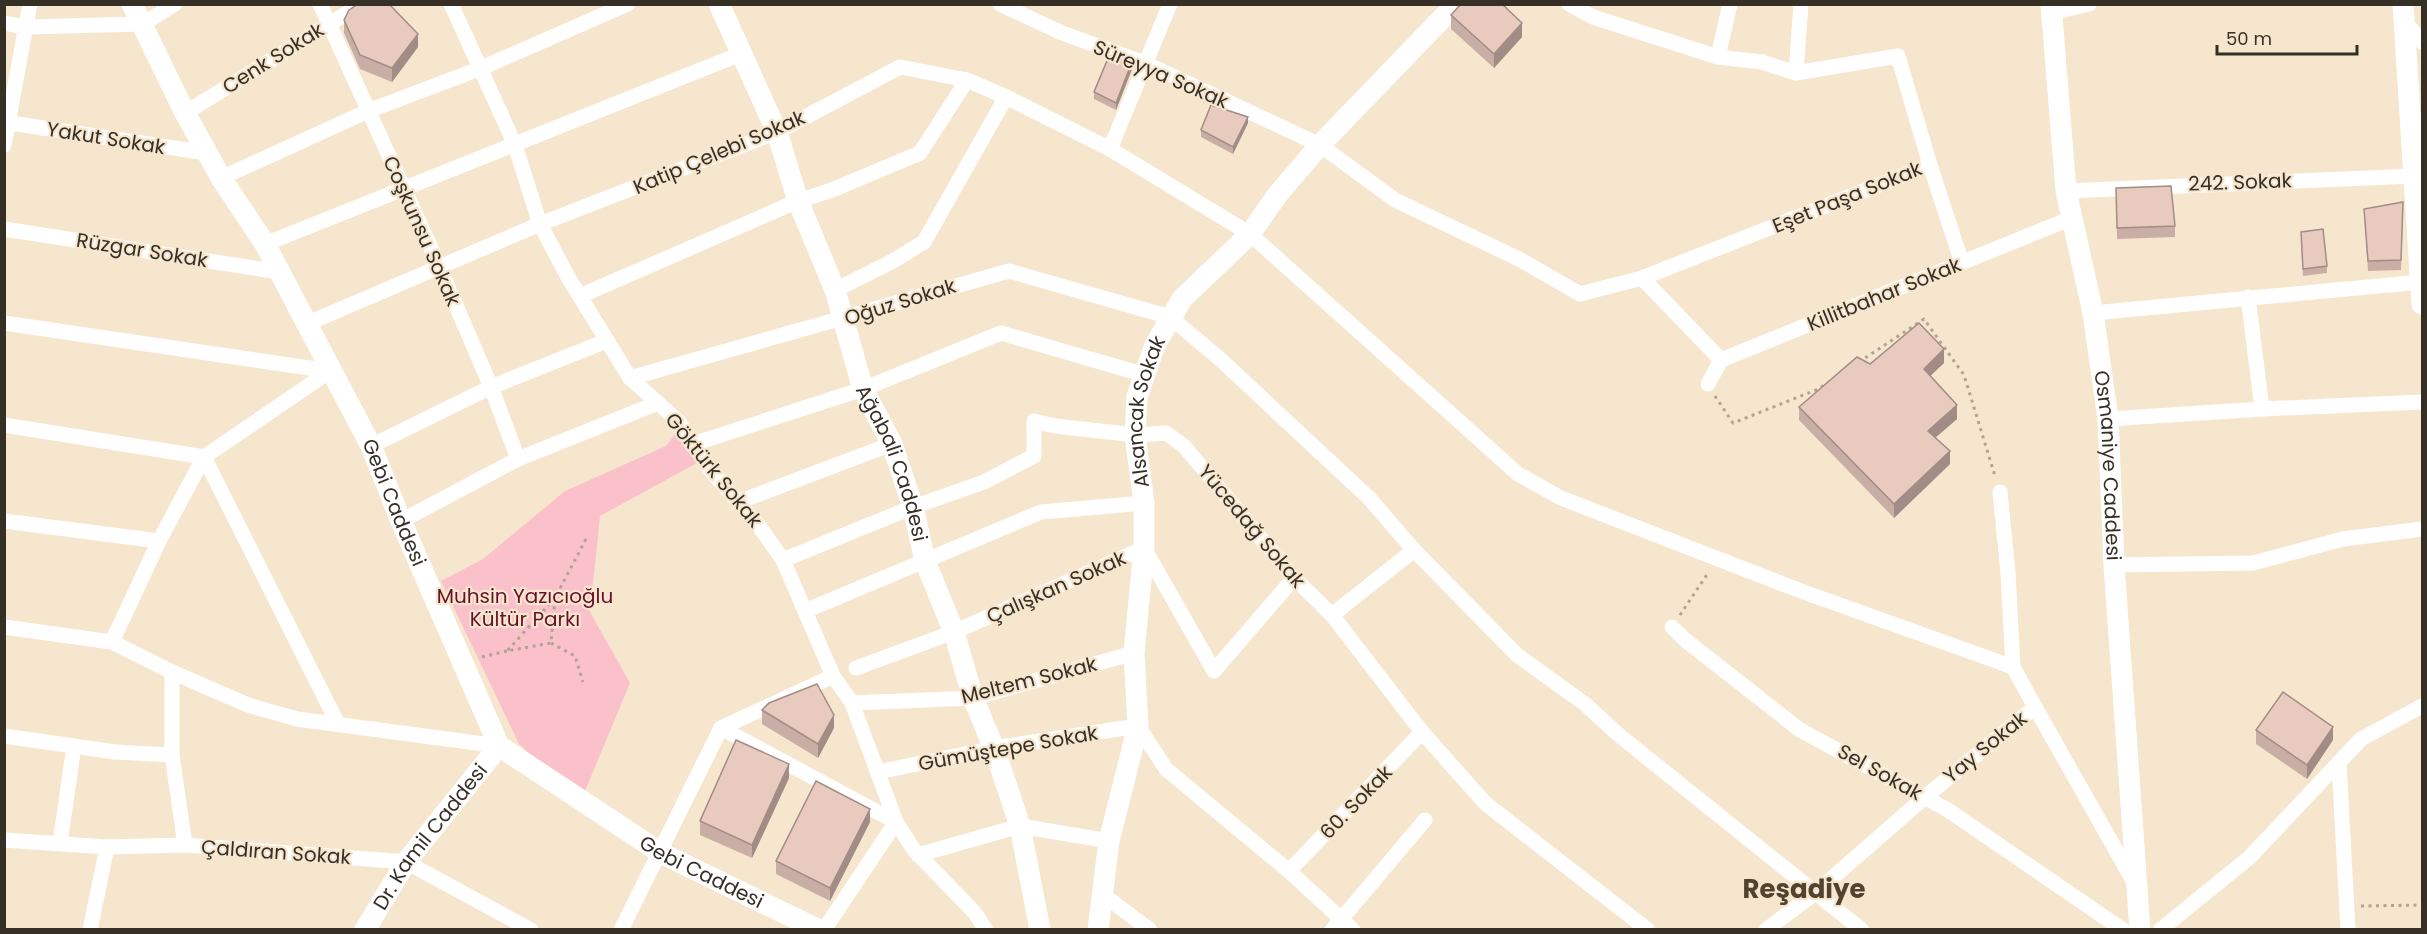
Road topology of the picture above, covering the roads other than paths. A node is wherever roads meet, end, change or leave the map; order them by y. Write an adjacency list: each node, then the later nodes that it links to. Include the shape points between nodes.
1 (30, 4): 21 (street)
2 (132, 4): 19 (street, Gebi Caddesi)
3 (175, 4): 19 (street)
4 (320, 4): 20 (street, Coşkunsu Sokak)
5 (362, 4): 20 (street, Cenk Sokak)
6 (451, 4): 26 (street, Göktürk Sokak)
7 (628, 4): 26 (street)
8 (719, 4): 23 (street, Ağabali Caddesi)
9 (1000, 4): 25 (street, Süreyya Sokak, via 1062,33)
10 (1170, 4): 25 (street)
11 (1456, 4): 36 (street, Alsancak Sokak)
12 (1569, 4): 24 (street, Eşet Paşa Sokak, via 1593,17)
13 (1730, 4): 24 (street)
14 (1801, 4): 27 (street)
15 (2089, 4): 16 (street)
16 (2051, 9): 43 (street, Osmaniye Caddesi)
17 (2404, 13): 22 (street); 40 (street)
18 (4, 23): 21 (street)
19 (143, 24): 21 (street); 31 (street, Gebi Caddesi)
20 (329, 24): 30 (street, Coşkunsu Sokak); 31 (street, Cenk Sokak)
21 (25, 27): 32 (street)
22 (2422, 42)
23 (743, 53): 33 (street, Ağabali Caddesi); 35 (street)
24 (1718, 57): 27 (street, Eşet Paşa Sokak, via 1762,62)
25 (1147, 64): 36 (street, Süreyya Sokak); 37 (street)
26 (479, 69): 30 (street); 35 (street, Göktürk Sokak)
27 (1796, 73): 39 (street, Eşet Paşa Sokak, via 1898,56)
28 (967, 80): 29 (street, Katip Çelebi Sokak); 33 (street, Katip Çelebi Sokak, via 900,67); 44 (street, via 920,153)
29 (1006, 97): 37 (street, Katip Çelebi Sokak); 55 (street, via 924,242)
30 (368, 111): 41 (street); 42 (street, Coşkunsu Sokak)
31 (185, 113): 38 (street, Gebi Caddesi)
32 (6, 122): 34 (street); 38 (street, Yakut Sokak)
33 (777, 132): 44 (street, Ağabali Caddesi); 46 (street, Katip Çelebi Sokak)
34 (4, 145)
35 (515, 145): 42 (street); 46 (street, Göktürk Sokak)
36 (1320, 145): 48 (street, Alsancak Sokak); 53 (street, Süreyya Sokak, via 1395,200 1519,259 1580,294)
37 (1110, 149): 48 (street, Katip Çelebi Sokak)
38 (207, 153): 41 (street, Gebi Caddesi)
39 (1930, 165): 50 (street); 53 (street, Eşet Paşa Sokak)
40 (2414, 176): 43 (street, 242. Sokak); 54 (street)
41 (221, 178): 49 (street, Gebi Caddesi)
42 (403, 188): 49 (street); 51 (street, Coşkunsu Sokak)
43 (2067, 190): 45 (street, Osmaniye Caddesi)
44 (798, 201): 55 (street, Ağabali Caddesi); 56 (street)
45 (2072, 218): 50 (street, Killitbahar Sokak); 59 (street, Osmaniye Caddesi)
46 (540, 224): 51 (street, Katip Çelebi Sokak); 56 (street, Göktürk Sokak)
47 (4, 229): 52 (street, Rüzgar Sokak)
48 (1250, 234): 60 (street, Alsancak Sokak, via 1182,299); 104 (street, Katip Çelebi Sokak, via 1518,474 1561,498)
49 (265, 244): 52 (street, Gebi Caddesi)
50 (1962, 263): 65 (street, Killitbahar Sokak)
51 (440, 268): 63 (street, Katip Çelebi Sokak); 70 (street, Coşkunsu Sokak)
52 (279, 272): 63 (street, Gebi Caddesi)
53 (1642, 279): 65 (street)
54 (2421, 282): 57 (street); 58 (street)
55 (835, 290): 61 (street, Ağabali Caddesi)
56 (580, 296): 64 (street, Göktürk Sokak)
57 (2248, 297): 59 (street); 74 (street)
58 (2422, 304)
59 (2093, 313): 75 (street, Osmaniye Caddesi)
60 (1170, 317): 61 (street, Oğuz Sokak, via 1009,270); 67 (street, Alsancak Sokak); 92 (street, via 1220,358 1369,498)
61 (843, 319): 68 (street, Oğuz Sokak); 71 (street, Ağabali Caddesi)
62 (4, 323): 66 (street)
63 (306, 324): 66 (street, Gebi Caddesi)
64 (606, 341): 68 (street, Göktürk Sokak); 70 (street)
65 (1721, 360): 69 (street)
66 (330, 371): 80 (street, Gebi Caddesi); 81 (street)
67 (1145, 375): 71 (street, via 1001,333); 77 (street, Alsancak Sokak, via 1137,397)
68 (630, 378): 73 (street, Göktürk Sokak)
69 (1708, 384)
70 (491, 387): 80 (street); 82 (street, Coşkunsu Sokak)
71 (863, 389): 78 (street); 79 (street, Ağabali Caddesi)
72 (2422, 402): 74 (street)
73 (658, 403): 78 (street, Göktürk Sokak); 82 (street)
74 (2262, 409): 75 (street)
75 (2108, 419): 95 (street, Osmaniye Caddesi)
76 (4, 425): 81 (street)
77 (1135, 435): 85 (street, Alsancak Sokak); 86 (street, Yücedağ Sokak, via 1034,421 1034,456 984,482); 96 (street, Yücedağ Sokak, via 1166,433 1184,446)
78 (696, 443): 84 (street, Göktürk Sokak, via 712,472)
79 (892, 444): 84 (street); 86 (street, Ağabali Caddesi)
80 (371, 446): 88 (street, Gebi Caddesi)
81 (204, 458): 90 (street); 112 (street)
82 (518, 459): 88 (street)
83 (2000, 492): 104 (street, Yay Sokak)
84 (738, 502): 93 (street, Göktürk Sokak)
85 (1144, 503): 91 (street, Alsancak Sokak); 94 (street, via 1041,512)
86 (913, 507): 93 (street, Yücedağ Sokak); 94 (street, Ağabali Caddesi)
87 (4, 520): 90 (street)
88 (401, 521): 118 (street, Gebi Caddesi)
89 (2422, 529): 95 (street, via 2343,539 2253,563)
90 (159, 541): 102 (street)
91 (1144, 548): 96 (street, Çalışkan Sokak, via 1214,671); 101 (street, Çalışkan Sokak); 103 (street, Alsancak Sokak)
92 (1414, 550): 98 (street); 137 (street, via 1517,655 1585,704)
93 (783, 560): 97 (street, Göktürk Sokak)
94 (925, 561): 97 (street); 101 (street, Ağabali Caddesi)
95 (2114, 565): 136 (street, Osmaniye Caddesi)
96 (1294, 578): 98 (street, Yücedağ Sokak)
97 (805, 611): 107 (street, Göktürk Sokak)
98 (1332, 615): 115 (street, Yücedağ Sokak)
99 (4, 627): 102 (street)
100 (1672, 627): 123 (street, Sel Sokak, via 1800,730)
101 (954, 632): 105 (street, Çalışkan Sokak); 108 (street, Ağabali Caddesi)
102 (112, 642): 106 (street)
103 (1134, 653): 108 (street, Meltem Sokak); 113 (street, Alsancak Sokak)
104 (2013, 667): 111 (street, Yay Sokak)
105 (856, 668)
106 (171, 672): 112 (street, via 248,705 297,719); 120 (street)
107 (833, 676): 109 (street, Göktürk Sokak); 114 (street)
108 (973, 698): 109 (street, Meltem Sokak); 119 (street, Ağabali Caddesi)
109 (852, 703): 122 (street, Göktürk Sokak)
110 (2422, 706): 121 (street, via 2361,740)
111 (2034, 707): 123 (street, Yay Sokak); 136 (street)
112 (338, 724): 118 (street)
113 (1138, 726): 119 (street, Gümüştepe Sokak); 128 (street, Alsancak Sokak); 135 (street, via 1166,769)
114 (721, 728): 125 (street); 132 (street)
115 (1422, 732): 135 (street, 60. Sokak); 150 (street, Yücedağ Sokak, via 1485,803)
116 (4, 736): 117 (street)
117 (74, 746): 120 (street); 129 (street)
118 (499, 746): 132 (street, Gebi Caddesi); 134 (street, Dr. Kamil Caddesi)
119 (994, 748): 122 (street, Gümüştepe Sokak); 126 (street, Ağabali Caddesi)
120 (172, 755): 130 (street)
121 (2338, 763): 155 (street, via 2250,856); 156 (street)
122 (878, 771): 125 (street, Göktürk Sokak)
123 (1925, 797): 137 (street, Yay Sokak); 153 (street, Sel Sokak)
124 (1425, 820): 139 (street)
125 (896, 822): 133 (street, Göktürk Sokak); 145 (street)
126 (1020, 826): 128 (street); 133 (street); 147 (street, Ağabali Caddesi)
127 (4, 840): 129 (street, Çaldıran Sokak)
128 (1109, 841): 138 (street, Alsancak Sokak)
129 (60, 843): 131 (street, Çaldıran Sokak)
130 (185, 845): 131 (street, Çaldıran Sokak); 134 (street, Çaldıran Sokak)
131 (107, 847): 140 (street)
132 (660, 853): 143 (street); 144 (street, Gebi Caddesi)
133 (918, 855): 146 (street, Göktürk Sokak, via 975,913)
134 (406, 862): 141 (street, Dr. Kamil Caddesi); 142 (street, Çaldıran Sokak)
135 (1289, 871): 139 (street)
136 (2139, 890): 154 (street, Osmaniye Caddesi)
137 (1815, 893): 151 (street, Yay Sokak); 152 (street)
138 (1102, 894): 148 (street, Alsancak Sokak); 149 (street)
139 (1342, 926)
140 (90, 930)
141 (365, 930)
142 (531, 930)
143 (621, 930)
144 (819, 930)
145 (824, 930)
146 (986, 930)
147 (1040, 930)
148 (1098, 930)
149 (1150, 930)
150 (1648, 930)
151 (1766, 930)
152 (1862, 930)
153 (2123, 930)
154 (2140, 930)
155 (2160, 930)
156 (2348, 930)

